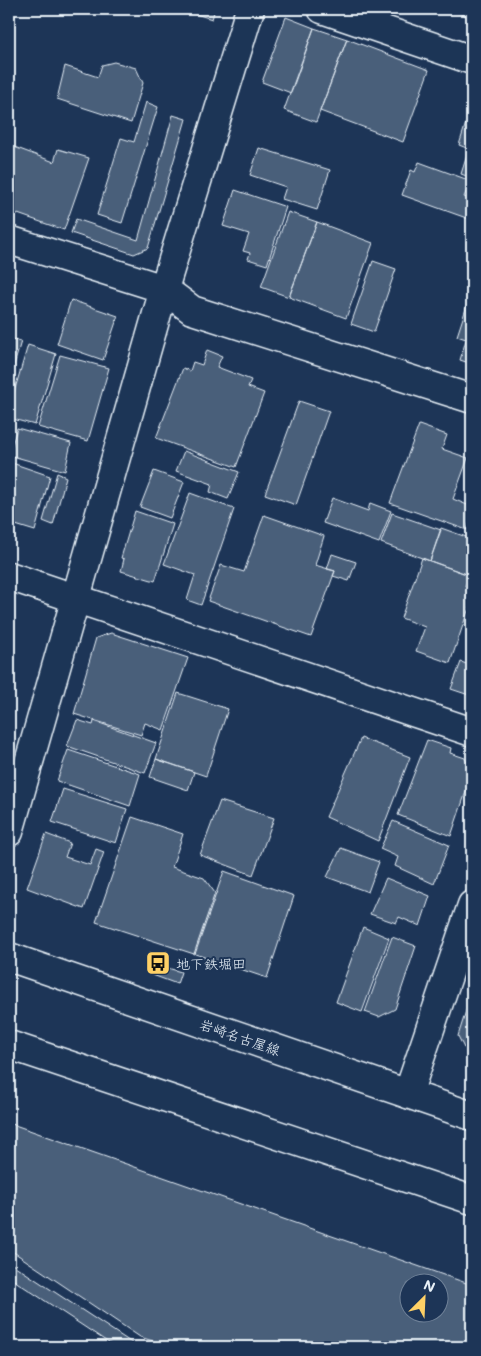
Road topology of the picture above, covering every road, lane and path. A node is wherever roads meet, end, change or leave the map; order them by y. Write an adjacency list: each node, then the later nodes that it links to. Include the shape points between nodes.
1 (250, 9): 5 (street)
2 (322, 9): 3 (street)
3 (472, 60)
4 (9, 240): 5 (street)
5 (164, 289): 6 (street, via 192,310); 8 (street)
6 (472, 399)
7 (9, 576): 8 (street)
8 (75, 598): 9 (street); 10 (street)
9 (472, 732)
10 (9, 832)
11 (472, 905): 14 (street)
12 (9, 957): 14 (street, 岩崎名古屋線)
13 (9, 1045): 16 (street)
14 (408, 1094): 15 (street, 岩崎名古屋線)
15 (472, 1116)
16 (472, 1200)

